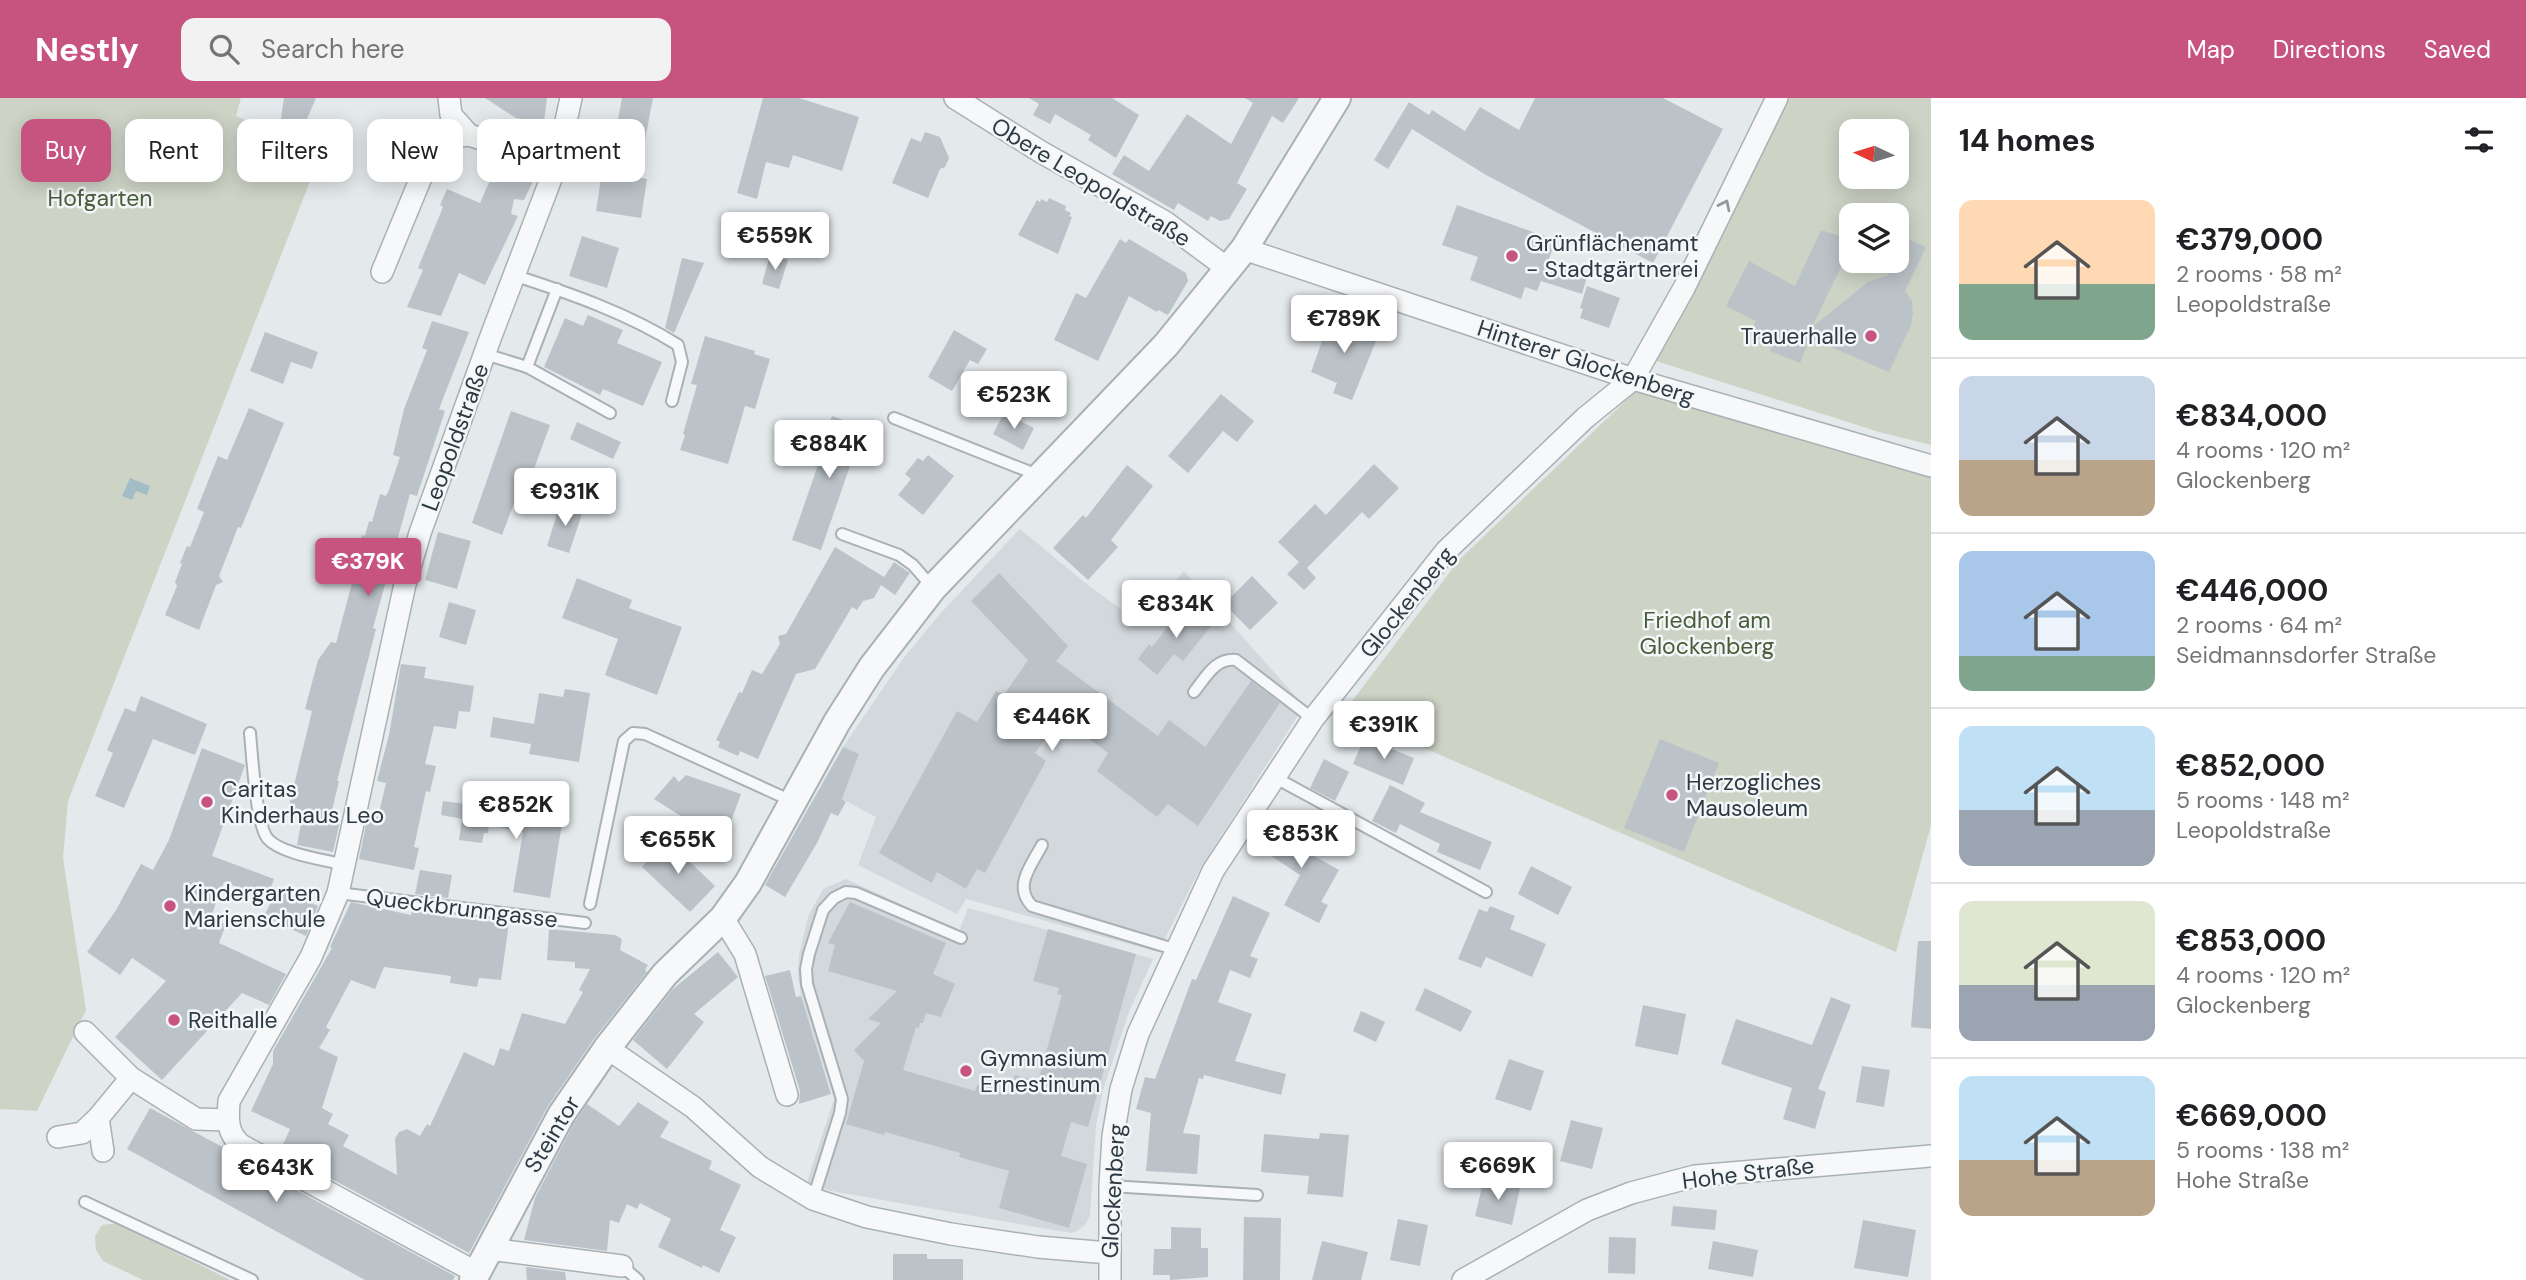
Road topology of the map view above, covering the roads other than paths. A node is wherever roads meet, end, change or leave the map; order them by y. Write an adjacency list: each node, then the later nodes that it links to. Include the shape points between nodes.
1 (449, 98): 7 (street, via 451,115)
2 (571, 98): 6 (street, Leopoldstraße)
3 (955, 98): 10 (street, Obere Leopoldstraße, via 1041,152)
4 (1337, 98): 10 (street, Steintor)
5 (1777, 98): 16 (street, Glockenberg, one-way to 5, via 1684,288)
6 (566, 119)
7 (469, 135): 8 (street); 11 (street, via 447,138 432,151)
8 (477, 138)
9 (550, 182): 12 (street, Leopoldstraße)
10 (1235, 258): 16 (street, Hinterer Glockenberg); 21 (street, Steintor, via 1166,345)
11 (382, 272)
12 (513, 275): 13 (lane); 14 (street, Leopoldstraße)
13 (557, 289): 15 (lane); 17 (lane, via 652,329 678,345 682,362)
14 (485, 354): 15 (lane); 30 (street, Leopoldstraße, via 405,584)
15 (527, 367): 18 (lane)
16 (1633, 379): 20 (street, Hinterer Glockenberg); 25 (street, Glockenberg, via 1585,418 1446,551)
17 (672, 401)
18 (610, 413)
19 (894, 418): 21 (lane)
20 (1931, 466)
21 (1040, 476): 23 (street, Steintor)
22 (842, 534): 23 (lane, via 899,555)
23 (933, 589): 28 (street, Steintor, via 872,667)
24 (1194, 692): 25 (lane, via 1218,663 1236,660)
25 (1313, 719): 27 (street, Glockenberg)
26 (250, 733): 30 (lane, via 261,823 268,839 285,850)
27 (1274, 777): 31 (lane); 37 (street, Glockenberg, via 1213,871)
28 (793, 802): 33 (lane, Queckbrunngasse, via 645,734 633,733 624,741); 34 (street, Steintor)
29 (1042, 845): 37 (lane, via 1024,880 1023,890 1032,906)
30 (345, 865): 32 (street, Leopoldstraße)
31 (1486, 892)
32 (338, 893): 35 (lane, Queckbrunngasse); 43 (street, Leopoldstraße, via 311,957 229,1101)
33 (590, 904)
34 (723, 918): 39 (street, Steintor, via 665,974); 41 (street, via 745,954)
35 (585, 923)
36 (961, 938): 49 (lane, via 856,893 834,898 824,911 809,954 807,984 842,1099)
37 (1177, 950): 47 (street, Glockenberg, via 1138,1034 1121,1089)
38 (85, 1032): 40 (street)
39 (607, 1048): 49 (street, via 693,1107 760,1167); 51 (street, Steintor, via 561,1115)
40 (131, 1078): 42 (street); 43 (street, via 196,1119)
41 (787, 1095)
42 (98, 1118): 44 (street, via 82,1133); 45 (street)
43 (228, 1120): 54 (street, via 230,1133 241,1144)
44 (58, 1137)
45 (103, 1151)
46 (1931, 1156): 58 (street, Hohe Straße, via 1695,1176 1587,1210)
47 (1110, 1186): 48 (lane); 52 (street, Glockenberg)
48 (1256, 1195)
49 (813, 1199): 52 (street, via 867,1217 951,1234)
50 (85, 1202): 55 (lane)
51 (489, 1249): 53 (street); 54 (street, Steintor)
52 (1109, 1253): 57 (street, Glockenberg)
53 (622, 1266): 56 (lane)
54 (475, 1277)
55 (252, 1280)
56 (638, 1280)
57 (1110, 1280)
58 (1462, 1280)

